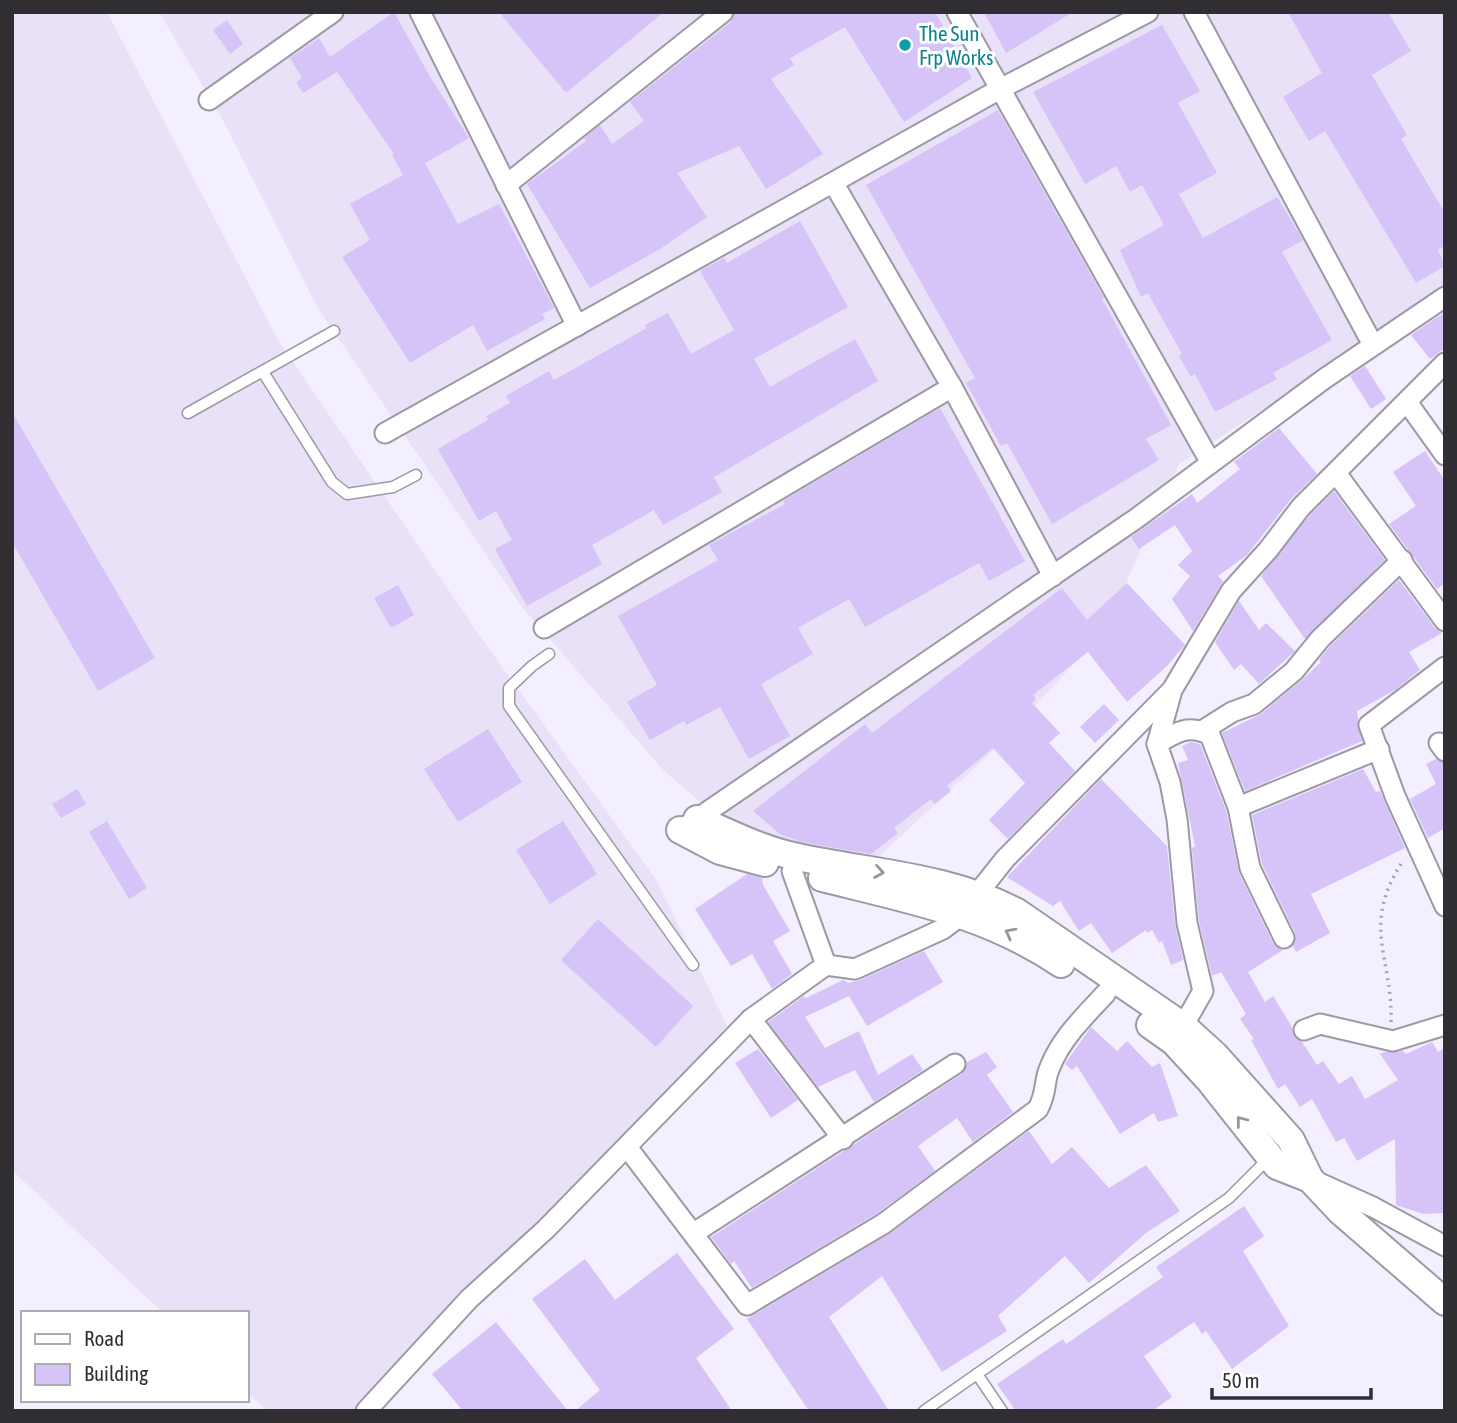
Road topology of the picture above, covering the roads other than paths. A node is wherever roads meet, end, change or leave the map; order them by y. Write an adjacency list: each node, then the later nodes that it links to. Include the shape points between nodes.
1 (333, 12): 8 (street)
2 (420, 12): 10 (street)
3 (723, 12): 10 (street)
4 (957, 12): 7 (street)
5 (1148, 12): 7 (street)
6 (1194, 12): 14 (street)
7 (1000, 89): 9 (street); 22 (street)
8 (209, 100)
9 (834, 184): 12 (street); 17 (street)
10 (506, 186): 12 (street)
11 (1445, 297): 14 (street)
12 (577, 326): 20 (street)
13 (334, 331): 16 (lane)
14 (1373, 345): 22 (street)
15 (1445, 363): 18 (street)
16 (263, 372): 19 (lane); 24 (lane, via 332,482 347,494 393,487)
17 (952, 387): 26 (street); 28 (street)
18 (1407, 402): 21 (street); 23 (street)
19 (188, 413)
20 (385, 433)
21 (1445, 455)
22 (1211, 463): 26 (street)
23 (1336, 473): 25 (street); 31 (street, via 1231,591)
24 (416, 475)
25 (1402, 560): 27 (street); 32 (street, via 1320,639 1294,671 1254,704)
26 (1054, 576): 36 (street)
27 (1445, 621)
28 (544, 628)
29 (549, 654): 41 (lane, via 509,688 509,706)
30 (1445, 667): 34 (street, via 1369,725)
31 (1172, 690): 33 (street); 38 (street, via 1004,859)
32 (1202, 731): 33 (street, via 1178,731); 35 (street, via 1210,735)
33 (1157, 744): 47 (street, via 1177,819 1187,923 1203,990)
34 (1379, 748): 35 (street); 39 (street, via 1395,796)
35 (1238, 807): 40 (street, via 1250,868)
36 (689, 824): 37 (street, via 720,851); 38 (street, one-way to 38)
37 (792, 871): 38 (street); 42 (street)
38 (971, 903): 42 (street, via 943,929 855,969); 43 (street, one-way to 38, via 995,925); 47 (street, via 1017,912)
39 (1445, 905)
40 (1284, 938)
41 (693, 965)
42 (826, 965): 44 (street)
43 (1106, 993): 47 (street); 53 (street, via 1059,1048 1038,1109 883,1224 747,1304)
44 (751, 1019): 49 (street); 50 (street)
45 (1445, 1025): 46 (street, via 1393,1041 1320,1024)
46 (1304, 1030)
47 (1179, 1034): 51 (street, one-way to 47); 52 (street, via 1237,1077 1290,1140)
48 (955, 1064): 49 (street)
49 (842, 1139): 53 (street)
50 (627, 1147): 53 (street); 57 (street, via 469,1299)
51 (1270, 1157): 52 (street, via 1276,1166); 56 (lane, via 1229,1198)
52 (1310, 1179): 54 (street); 55 (street, via 1341,1212)
53 (694, 1233)
54 (1445, 1246)
55 (1445, 1302)
56 (977, 1374): 58 (lane); 59 (lane)
57 (366, 1411)
58 (923, 1411)
59 (1002, 1411)

